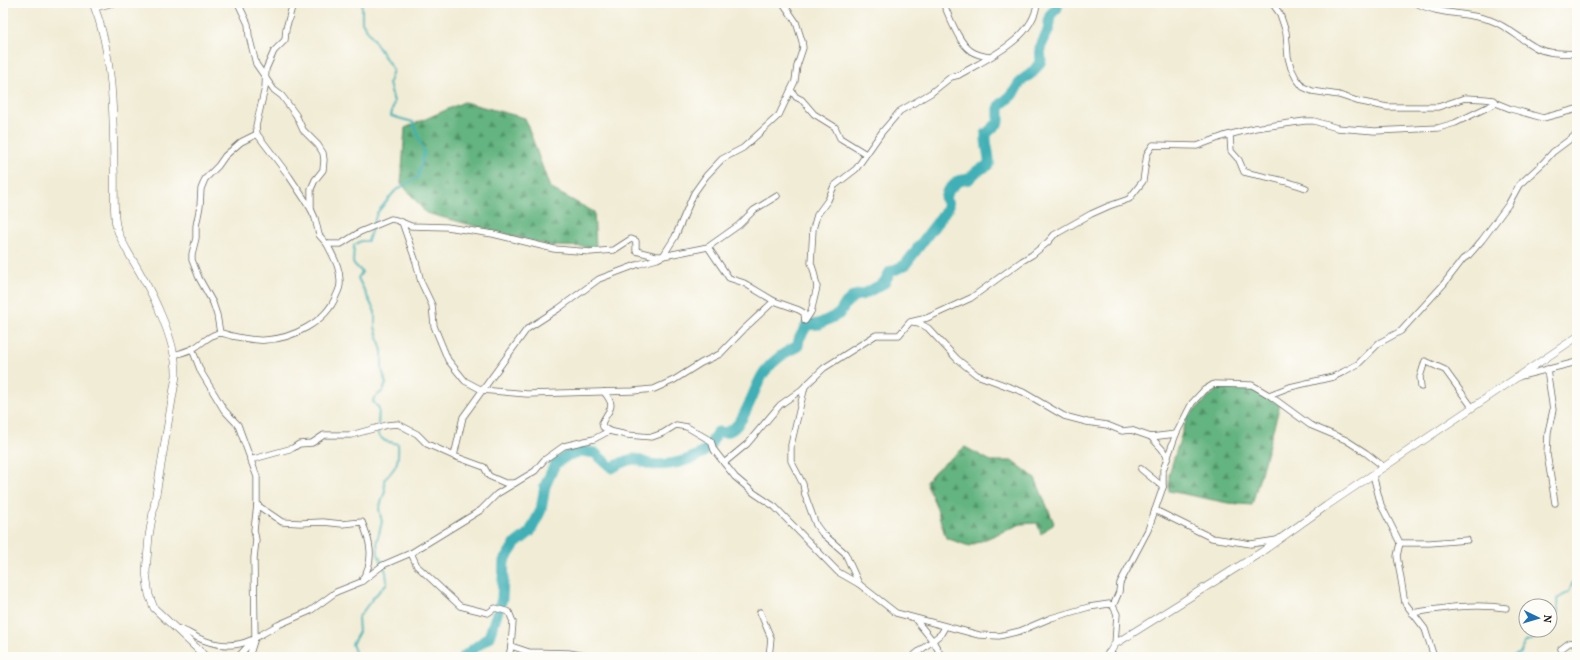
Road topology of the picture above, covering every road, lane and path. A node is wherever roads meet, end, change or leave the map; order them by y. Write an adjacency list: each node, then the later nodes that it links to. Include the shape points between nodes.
1 (113, 3): 9 (street)
2 (238, 3): 12 (street, via 248,24 256,64)
3 (293, 3): 12 (street, via 285,40 274,51 266,69)
4 (783, 3): 13 (street, via 796,22 803,48)
5 (943, 3): 11 (street, via 953,26 970,51)
6 (1036, 3): 11 (street, via 1036,9 1025,30 1014,42)
7 (1272, 3): 14 (street, via 1280,14 1286,32 1291,68 1303,87 1312,92 1339,95 1362,103 1387,107 1438,107 1465,98 1494,100)
8 (1416, 3): 10 (street, via 1424,7 1491,20 1544,51)
9 (94, 6): 32 (street, via 101,26 113,91 116,222 124,245 148,286)
10 (1577, 54)
11 (989, 57): 19 (street, via 951,77 931,93 900,111)
12 (266, 78): 16 (street, via 256,126); 22 (street, via 296,115 303,130 323,153 323,170 311,189)
13 (791, 90): 19 (street, via 814,114 835,127 840,138); 26 (street, via 779,116 743,148 722,159 706,176 694,193 675,238)
14 (1496, 103): 15 (street, via 1543,118); 18 (street, via 1455,123 1438,128 1375,131 1337,128 1305,121 1255,128)
15 (1577, 109)
16 (257, 134): 22 (street); 29 (street, via 241,142 225,156 205,179 201,189 192,260 213,303)
17 (1577, 134): 40 (street, via 1553,152 1518,185 1508,205 1482,240 1401,331 1379,343 1358,364 1344,372)
18 (1230, 136): 20 (street, via 1231,151 1239,160 1244,172 1289,181); 28 (street, via 1197,146 1153,145 1147,154 1144,181 1129,199 1091,214 1054,235 1032,256 971,298 927,318)
19 (866, 154): 27 (street, via 856,169 834,186 817,215 813,229 811,263 817,287 811,312 805,321 804,314 799,310)
20 (1306, 188)
21 (777, 196): 25 (street, via 754,210 739,225)
22 (311, 209): 24 (street, via 319,235)
23 (402, 222): 24 (street, via 391,220 360,232 341,244); 26 (street, via 411,226 447,227 493,234 554,249 590,252 614,250 631,239 636,241 636,251); 38 (street, via 421,282 432,305 434,326 448,360 465,381)
24 (327, 244): 29 (street, via 338,267 340,286 334,300 320,319 291,335 276,339 264,340)
25 (708, 247): 26 (street); 27 (street, via 729,278 744,283)
26 (663, 256): 38 (street, via 598,279 527,329)
27 (774, 301): 39 (street, via 720,354 674,380 654,389)
28 (910, 322): 36 (street, via 899,335 876,335 824,368); 44 (street, via 928,328 977,376 1023,392 1064,416 1108,425 1122,431 1131,430)
29 (220, 333): 31 (street, via 212,335)
30 (1577, 337): 35 (street)
31 (192, 349): 32 (street); 47 (street, via 201,372 224,410 238,425)
32 (174, 355): 69 (street, via 176,376 146,572 149,595 154,608)
33 (1577, 362): 34 (street)
34 (1547, 369): 35 (street); 54 (street, via 1553,410 1547,454)
35 (1518, 377): 41 (street)
36 (805, 386): 48 (street, via 780,405 747,444); 62 (street, via 791,445 791,461 803,484 816,525 845,552)
37 (1421, 387): 41 (street, via 1420,377 1425,361 1445,370)
38 (482, 390): 39 (street, via 527,394); 45 (street, via 463,417)
39 (604, 392): 42 (street, via 611,401 611,407 602,423)
40 (1268, 395): 43 (street, via 1252,385 1214,384 1192,403); 49 (street, via 1310,425 1346,440)
41 (1472, 407): 49 (street)
42 (609, 431): 48 (street, via 652,437 676,425 687,427 711,441); 52 (street, via 594,439 564,446 544,460 535,471)
43 (1176, 434): 44 (street); 46 (street)
44 (1151, 437): 46 (street)
45 (454, 456): 47 (street, via 427,444 417,434 398,424 351,434 324,435 312,443 299,444); 52 (street, via 484,468 489,476 500,481)
46 (1168, 458): 53 (street, via 1163,470)
47 (250, 460): 55 (street, via 257,477)
48 (724, 463): 62 (street, via 735,477 775,507 838,572)
49 (1384, 467): 51 (street)
50 (1141, 469): 53 (street)
51 (1373, 475): 57 (street); 59 (street, via 1381,505)
52 (515, 483): 60 (street, via 497,494 480,510)
53 (1163, 488): 56 (street)
54 (1555, 503)
55 (257, 505): 61 (street, via 282,522 362,522 371,550 367,572); 70 (street, via 254,530)
56 (1155, 510): 57 (street, via 1212,538 1251,544); 63 (street, via 1148,530 1120,583)
57 (1279, 540): 73 (street)
58 (1467, 540): 59 (street)
59 (1400, 543): 66 (street, via 1398,564 1406,603)
60 (411, 553): 61 (street, via 382,565); 74 (street, via 417,566 460,606 488,613 496,608 509,612 513,622)
61 (360, 582): 70 (street, via 336,592 310,611)
62 (859, 584): 67 (street, via 896,613)
63 (1113, 606): 68 (street, via 1109,604 1076,611 999,636 979,635); 73 (street, via 1117,614)
64 (1506, 608): 66 (street, via 1491,605 1451,606)
65 (760, 612): 83 (street, via 771,638)
66 (1412, 613): 87 (street, via 1425,629)
67 (915, 619): 68 (street); 71 (street)
68 (946, 627): 71 (street)
69 (175, 628): 70 (street, via 184,629 203,640 229,645 242,644); 78 (street)
70 (255, 638): 79 (street); 80 (street)
71 (933, 640): 84 (street); 85 (street)
72 (1577, 642): 75 (street, via 1569,642)
73 (1115, 644): 76 (street)
74 (512, 646): 77 (street, via 529,652 569,653); 81 (street)
75 (1561, 649)
76 (1108, 655): 86 (street)
77 (582, 656): 82 (street)
78 (206, 657)
79 (238, 657)
80 (249, 657)
81 (510, 657)
82 (592, 657)
83 (769, 657)
84 (912, 657)
85 (942, 657)
86 (1116, 657)
87 (1434, 657)

